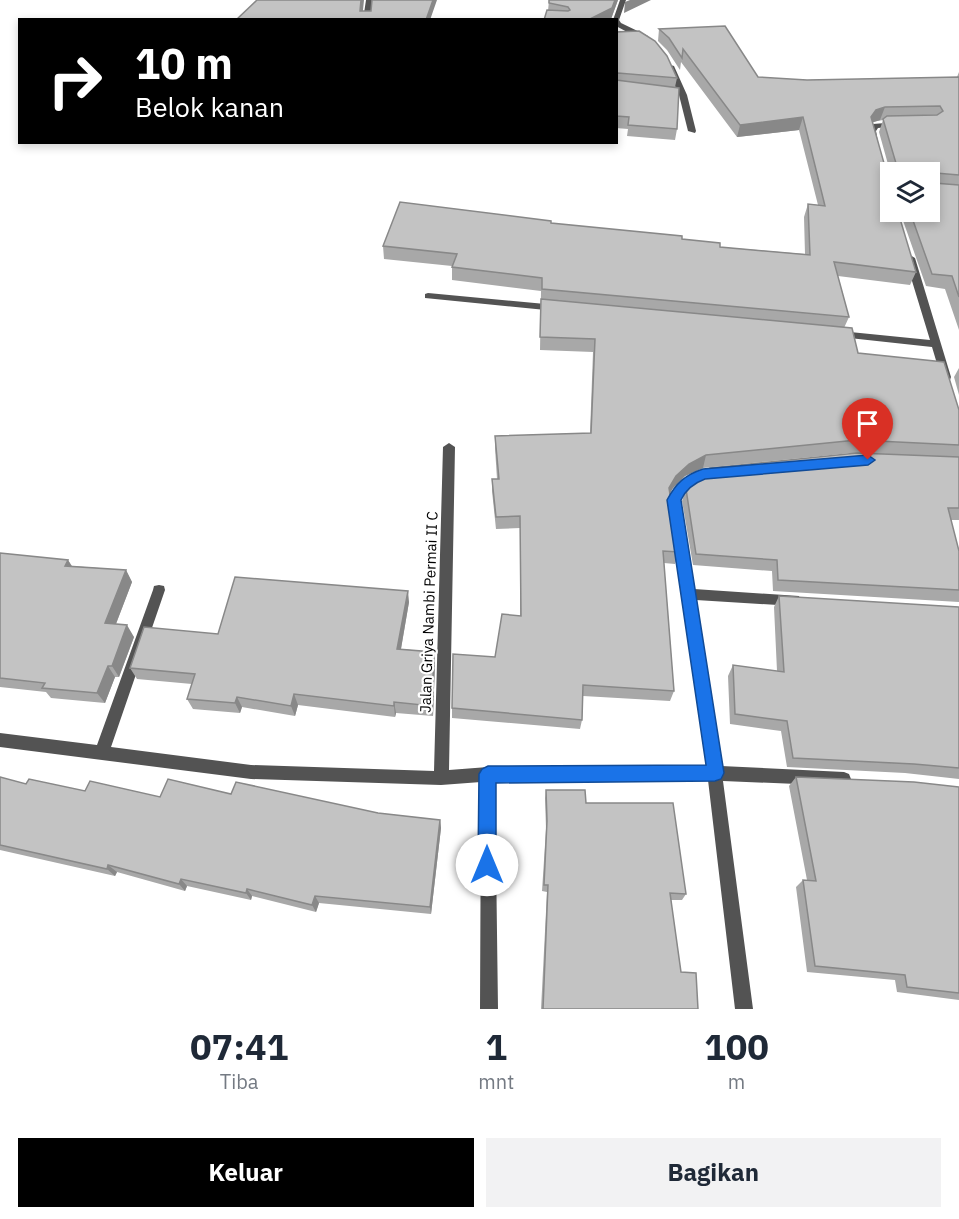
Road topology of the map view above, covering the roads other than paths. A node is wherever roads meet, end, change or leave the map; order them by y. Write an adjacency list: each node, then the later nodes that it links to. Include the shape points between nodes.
1 (369, 0): 3 (street)
2 (623, 0): 4 (street)
3 (366, 18)
4 (618, 18)
5 (618, 23): 6 (street)
6 (655, 45)
7 (665, 54): 9 (street)
8 (672, 94): 9 (street)
9 (683, 96): 11 (street)
10 (911, 123): 12 (street, via 876,126 872,131)
11 (692, 131)
12 (876, 148)
13 (906, 244): 17 (street)
14 (428, 296): 15 (street)
15 (569, 309)
16 (834, 334): 17 (street)
17 (937, 344): 18 (street)
18 (950, 388)
19 (450, 447): 28 (street, Jalan Griya Nambi Permai II C)
20 (726, 472): 22 (street, via 691,479 679,489 674,500)
21 (159, 590): 25 (street)
22 (687, 594): 23 (street); 26 (street)
23 (805, 601)
24 (0, 740): 25 (street)
25 (102, 752): 28 (street, via 251,772)
26 (715, 773): 27 (street); 29 (street); 31 (street)
27 (488, 774): 28 (street); 30 (street)
28 (441, 778)
29 (858, 780)
30 (489, 1009)
31 (744, 1009)

